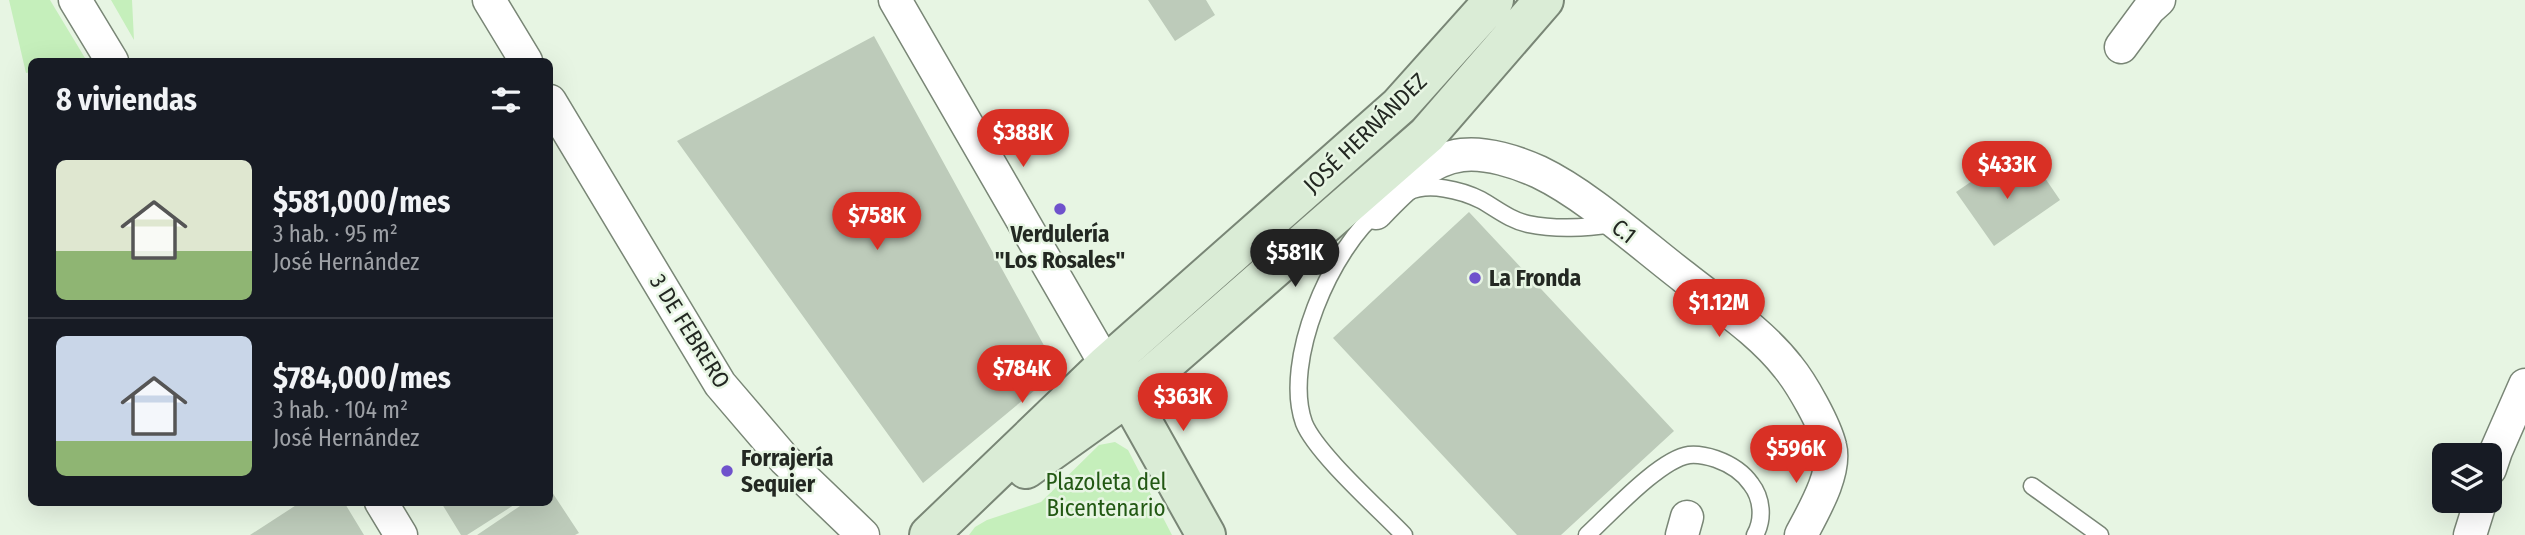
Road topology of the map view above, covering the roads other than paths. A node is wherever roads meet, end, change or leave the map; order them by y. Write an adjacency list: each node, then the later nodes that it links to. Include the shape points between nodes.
1 (75, 0): 8 (street)
2 (489, 0): 9 (street)
3 (895, 0): 13 (street)
4 (1494, 0): 13 (main road, JOSÉ HERNÁNDEZ, via 1399,106)
5 (1544, 0): 11 (main road, JOSÉ HERNÁNDEZ)
6 (2159, 0): 7 (street)
7 (2121, 47)
8 (110, 58)
9 (524, 58)
10 (553, 106): 22 (street, 3 DE FEBRERO, via 720,384 785,460)
11 (1367, 204): 12 (lane, via 1396,198 1420,186 1479,199 1526,224 1552,228); 12 (street, C.1, via 1401,189 1430,166 1454,157 1481,155 1538,171); 15 (main road, JOSÉ HERNÁNDEZ); 25 (lane, via 1308,327 1298,393 1305,424 1320,448)
12 (1616, 224): 28 (street, C.1, via 1758,335 1788,367 1809,399 1831,448 1827,483)
13 (1106, 365): 15 (main road); 18 (main road, JOSÉ HERNÁNDEZ)
14 (2525, 385): 16 (street)
15 (1128, 396): 18 (main road, JOSÉ HERNÁNDEZ, via 1026,469); 24 (main road)
16 (2500, 443)
17 (2032, 486): 29 (lane)
18 (979, 488): 23 (main road)
19 (383, 506): 21 (street)
20 (2477, 513): 30 (street)
21 (401, 535)
22 (863, 535)
23 (929, 535)
24 (1206, 535)
25 (1404, 535)
26 (1587, 535): 27 (lane, via 1664,465 1690,454 1731,465 1753,486 1761,512)
27 (1755, 535)
28 (1801, 535)
29 (2100, 535)
30 (2470, 535)

